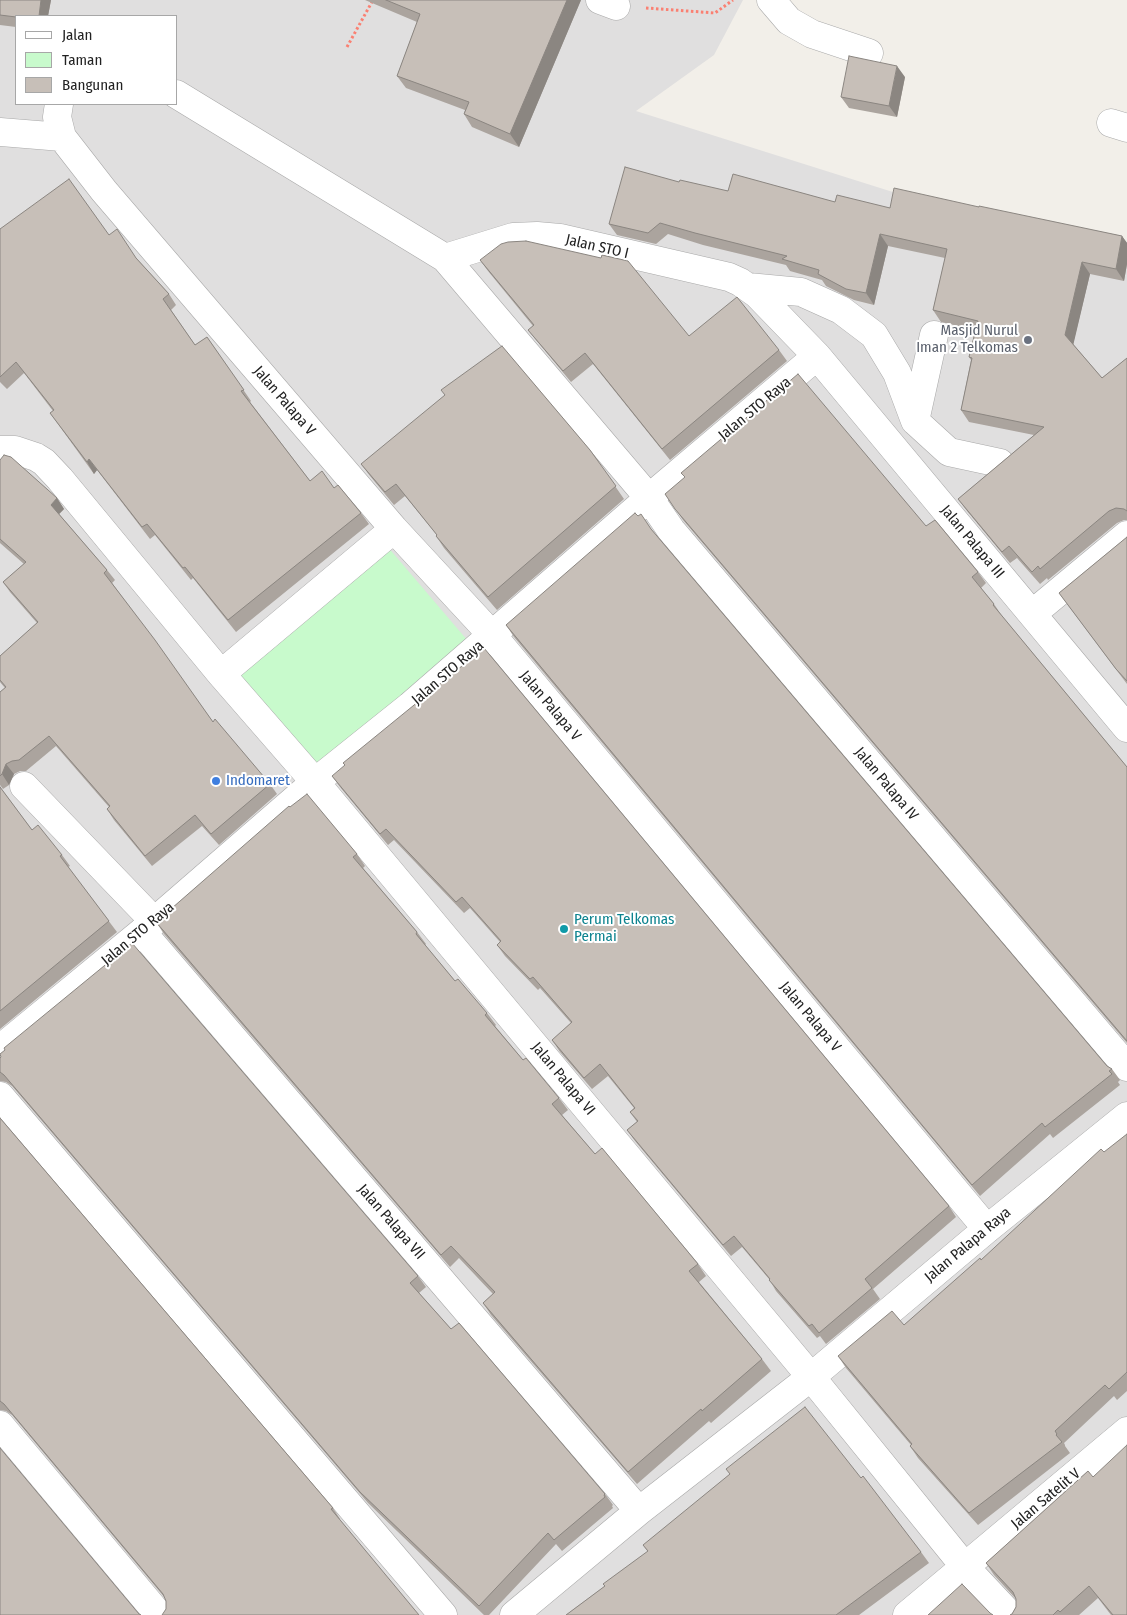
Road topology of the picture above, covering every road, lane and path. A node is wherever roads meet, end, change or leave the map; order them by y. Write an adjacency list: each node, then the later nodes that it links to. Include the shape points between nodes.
1 (373, 0): 5 (path)
2 (733, 0): 4 (path, via 715,13)
3 (771, 0): 6 (street, via 789,21 812,34)
4 (608, 3)
5 (347, 47)
6 (869, 53)
7 (178, 95): 11 (street, Jalan Palapa IV)
8 (59, 105): 10 (street, via 57,117)
9 (0, 132): 10 (street)
10 (62, 137): 19 (street, Jalan Palapa V, via 104,191)
11 (445, 258): 12 (street, Jalan STO I, via 513,237 560,238 728,277); 18 (street, Jalan Palapa IV)
12 (748, 287): 14 (street); 15 (street, via 801,292 841,310 874,335 897,373)
13 (934, 335): 15 (street)
14 (817, 356): 18 (street, Jalan STO Raya); 21 (street, Jalan Palapa III)
15 (915, 421): 17 (street, via 949,452)
16 (0, 450): 23 (street, Jalan Palapa VI, via 26,453 44,462 60,478)
17 (1000, 463)
18 (649, 498): 22 (street, Jalan STO Raya); 29 (street, Jalan Palapa IV, via 671,530)
19 (394, 529): 22 (street, Jalan Palapa V); 23 (street)
20 (1127, 535): 21 (street)
21 (1032, 614): 24 (street, Jalan Palapa III)
22 (492, 635): 25 (street, Jalan STO Raya); 32 (street, Jalan Palapa V)
23 (221, 674): 25 (street, Jalan Palapa VI)
24 (1127, 728)
25 (315, 782): 27 (street, Jalan STO Raya); 33 (street, Jalan Palapa VI)
26 (24, 786): 27 (street, Jalan Palapa VII)
27 (148, 926): 28 (street, Jalan STO Raya); 36 (street, Jalan Palapa VII)
28 (0, 1049)
29 (1127, 1067)
30 (0, 1096): 39 (street)
31 (1127, 1116): 32 (street, Jalan Palapa Raya)
32 (987, 1229): 33 (street, Jalan Palapa Raya)
33 (811, 1377): 36 (street, Jalan Palapa Raya); 37 (street, Jalan Palapa VI)
34 (0, 1425): 38 (street)
35 (1127, 1430): 37 (street, Jalan Satelit V)
36 (639, 1512): 40 (street, Jalan Palapa Raya)
37 (965, 1567): 41 (street, Jalan Satelit V); 42 (street, Jalan Palapa VI)
38 (159, 1615)
39 (442, 1615)
40 (514, 1615)
41 (906, 1615)
42 (1010, 1615)

